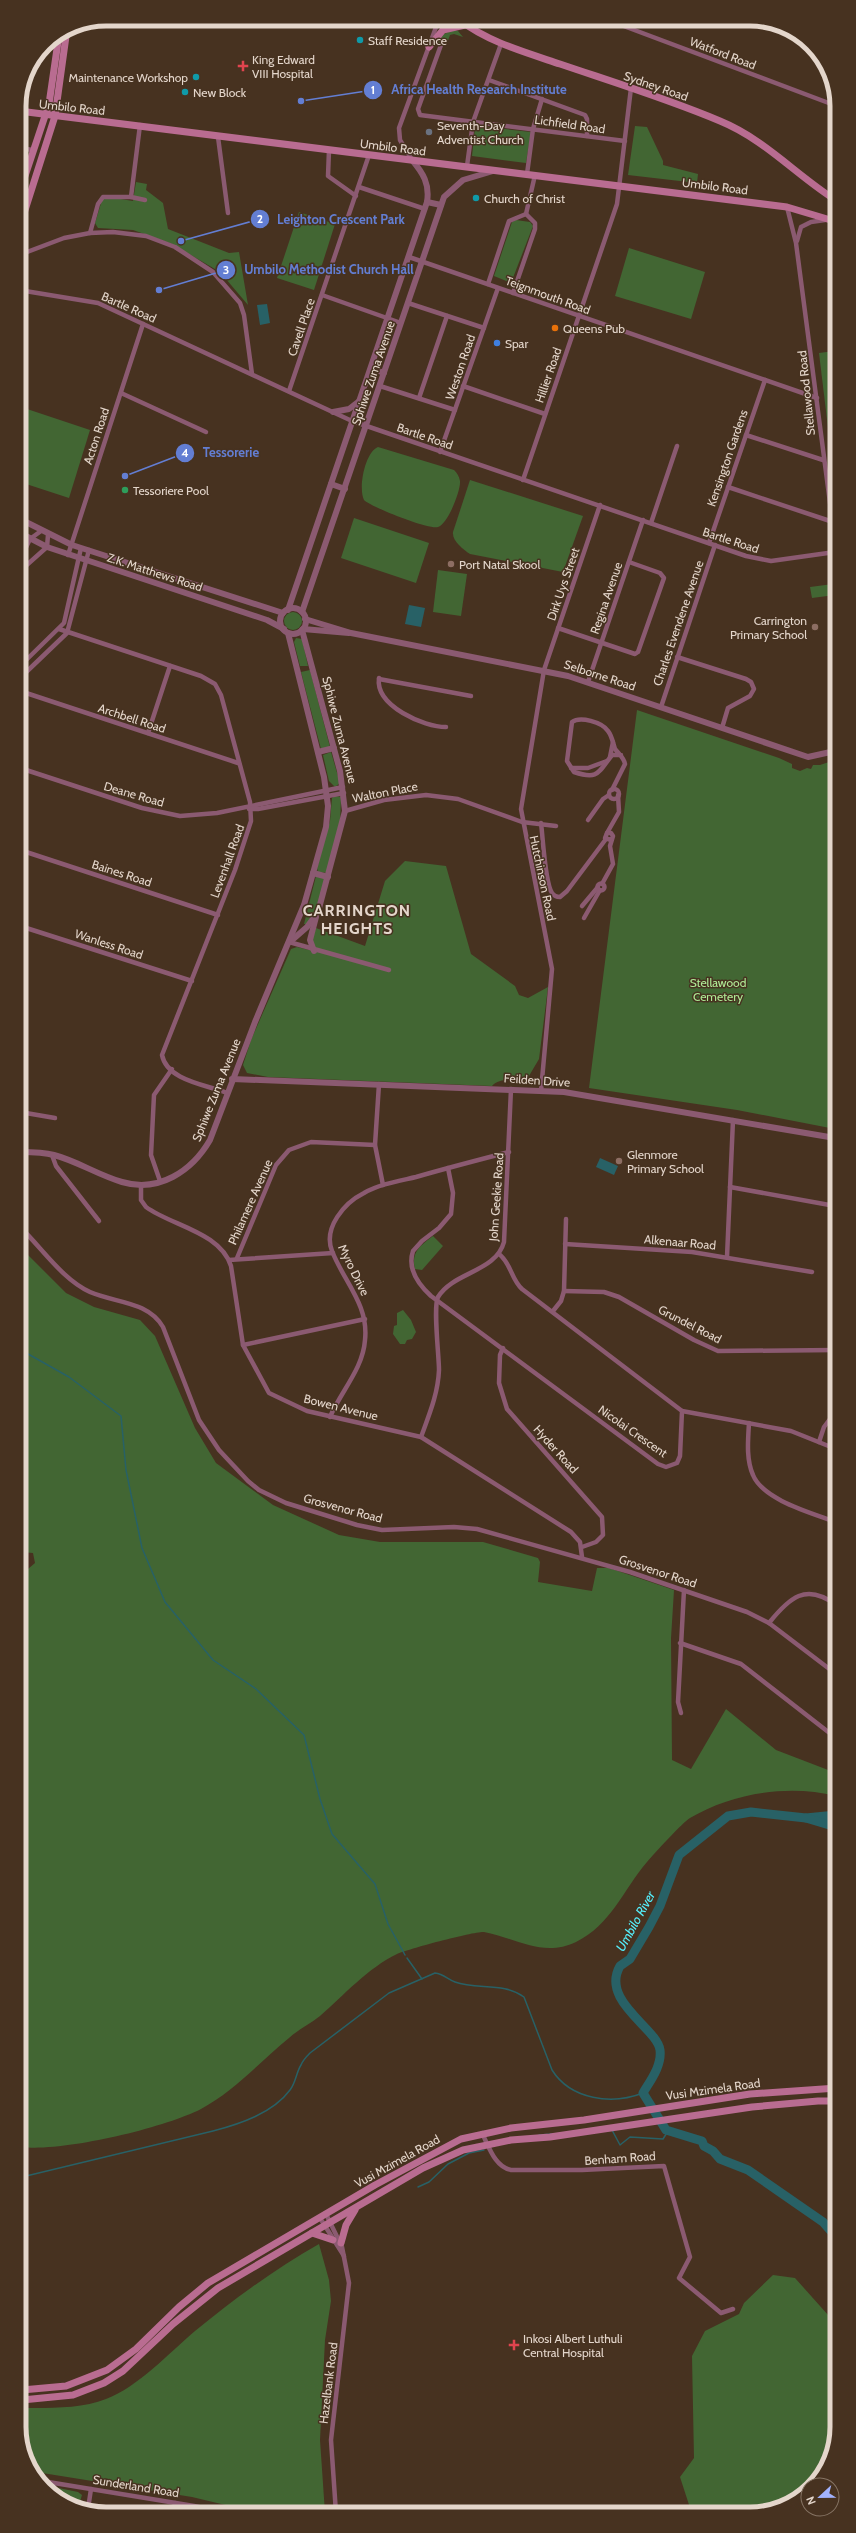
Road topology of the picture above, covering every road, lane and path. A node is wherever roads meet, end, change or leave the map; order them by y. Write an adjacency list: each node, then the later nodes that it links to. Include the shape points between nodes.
1 (436, 26): 9 (street)
2 (451, 26): 9 (main road, via 443,30)
3 (471, 26): 7 (main road, Sydney Road, via 480,34)
4 (625, 26): 13 (street, Watford Road)
5 (66, 37): 16 (main road)
6 (58, 43): 15 (main road)
7 (501, 44): 10 (street); 11 (main road, Sydney Road)
8 (441, 45): 17 (street, Lichfield Road, via 418,109 419,114)
9 (429, 47): 27 (street, via 399,128 400,140)
10 (489, 80): 12 (street); 17 (street)
11 (631, 88): 22 (street, Hillier Road); 36 (main road, Sydney Road, via 720,121 748,135 777,154)
12 (542, 99): 19 (street); 20 (street, via 585,115)
13 (830, 103)
14 (26, 113): 15 (main road, Umbilo Road)
15 (45, 115): 16 (main road, Umbilo Road); 24 (main road)
16 (55, 116): 18 (main road, Umbilo Road); 38 (main road)
17 (473, 122): 19 (street, Lichfield Road); 28 (street)
18 (140, 125): 21 (main road, Umbilo Road); 37 (street)
19 (533, 129): 20 (street, Lichfield Road); 31 (street)
20 (587, 136): 22 (street, Lichfield Road)
21 (218, 137): 25 (main road, Umbilo Road); 44 (street)
22 (625, 141): 33 (street, Hillier Road)
23 (26, 149): 24 (street)
24 (33, 150): 30 (main road)
25 (329, 150): 26 (main road, Umbilo Road); 35 (street, via 328,176)
26 (369, 154): 27 (main road, Umbilo Road); 34 (street, Cavell Place)
27 (412, 160): 28 (main road, Umbilo Road); 40 (street, Sphiwe Zuma Avenue, via 426,179 429,194)
28 (467, 166): 29 (main road, Umbilo Road)
29 (496, 170): 31 (main road, Umbilo Road); 41 (street, Sphiwe Zuma Avenue, via 456,184 447,193)
30 (26, 172)
31 (527, 174): 32 (main road, Umbilo Road)
32 (535, 175): 33 (main road, Umbilo Road); 45 (street)
33 (619, 184): 42 (main road, Umbilo Road); 60 (street, Hillier Road, via 615,208)
34 (359, 187): 35 (street, Cavell Place); 43 (street)
35 (356, 196): 57 (street, Cavell Place)
36 (830, 196)
37 (131, 197): 39 (street); 48 (street, via 108,195 101,199)
38 (26, 198)
39 (146, 200)
40 (427, 202): 41 (street); 43 (street, Sphiwe Zuma Avenue)
41 (441, 206): 52 (street, Sphiwe Zuma Avenue)
42 (787, 206): 46 (main road, Umbilo Road); 49 (street, Stellawood Road)
43 (425, 209): 51 (street, Sphiwe Zuma Avenue)
44 (228, 213)
45 (526, 214): 53 (street, via 509,221); 56 (street, via 535,223 535,229)
46 (830, 219)
47 (830, 220): 49 (street, via 810,222 801,227)
48 (90, 233): 50 (street, via 55,241); 67 (street, via 122,232 157,240 186,254 213,272 242,306)
49 (796, 243): 74 (street, Stellawood Road)
50 (26, 252)
51 (409, 257): 52 (street, Teignmouth Road); 61 (street, Sphiwe Zuma Avenue)
52 (422, 262): 53 (street, Teignmouth Road); 58 (street, Sphiwe Zuma Avenue)
53 (488, 284): 54 (street, Teignmouth Road)
54 (498, 288): 56 (street, Teignmouth Road); 64 (street, Weston Road)
55 (26, 291): 63 (street, Bartle Road, via 98,303)
56 (513, 293): 60 (street, Teignmouth Road)
57 (322, 295): 61 (street); 71 (street, Cavell Place)
58 (408, 304): 59 (street); 62 (street, Sphiwe Zuma Avenue)
59 (447, 316): 64 (street); 73 (street)
60 (579, 316): 68 (street, Teignmouth Road); 78 (street, Hillier Road)
61 (388, 318): 62 (street); 65 (street, Sphiwe Zuma Avenue)
62 (401, 322): 66 (street, Sphiwe Zuma Avenue)
63 (143, 324): 67 (street, Bartle Road); 72 (street, Acton Road)
64 (484, 328): 70 (street, Weston Road)
65 (371, 368): 66 (street); 75 (street, Sphiwe Zuma Avenue)
66 (384, 373): 69 (street, Sphiwe Zuma Avenue)
67 (252, 374): 71 (street, Bartle Road)
68 (765, 380): 74 (street, Teignmouth Road); 82 (street, Kensington Gardens)
69 (380, 386): 73 (street); 80 (street, Sphiwe Zuma Avenue)
70 (463, 386): 76 (street, Weston Road); 78 (street)
71 (289, 391): 77 (street, Bartle Road)
72 (121, 393): 81 (street); 100 (street, Acton Road)
73 (419, 398): 76 (street)
74 (817, 398): 85 (street, Stellawood Road)
75 (360, 400): 77 (street, via 349,409); 79 (street, Sphiwe Zuma Avenue)
76 (455, 410): 84 (street, Weston Road)
77 (333, 412): 79 (street, Bartle Road)
78 (545, 414): 86 (street, Hillier Road)
79 (352, 421): 80 (street, Bartle Road); 87 (street, Sphiwe Zuma Avenue)
80 (366, 426): 84 (street, Bartle Road); 89 (street, Sphiwe Zuma Avenue)
81 (206, 432)
82 (746, 435): 85 (street); 88 (street, Kensington Gardens)
83 (677, 446): 94 (street)
84 (440, 452): 86 (street, Bartle Road)
85 (823, 460): 92 (street, Stellawood Road)
86 (523, 480): 90 (street, Bartle Road)
87 (331, 484): 89 (street); 104 (street, Sphiwe Zuma Avenue)
88 (728, 488): 92 (street); 99 (street, Kensington Gardens)
89 (345, 489): 107 (street, Sphiwe Zuma Avenue)
90 (600, 505): 91 (street, Bartle Road); 117 (street, Dirk Uys Street)
91 (643, 520): 94 (street, Bartle Road); 112 (street, Regina Avenue)
92 (830, 521)
93 (26, 522): 95 (street, Z.K. Matthews Road)
94 (651, 523): 99 (street, Bartle Road)
95 (41, 531): 96 (street, Z.K. Matthews Road); 98 (street)
96 (48, 534): 100 (street, Z.K. Matthews Road); 103 (street)
97 (26, 537): 98 (street, Z.K. Matthews Road)
98 (30, 539): 102 (street); 103 (street, Z.K. Matthews Road)
99 (709, 543): 101 (street, Bartle Road)
100 (72, 545): 105 (street, Z.K. Matthews Road); 109 (street, Acton Road)
101 (715, 545): 108 (street, Bartle Road, via 746,556 771,561); 124 (street, Charles Evendene Avenue)
102 (26, 547)
103 (47, 547): 109 (street, Z.K. Matthews Road); 113 (street)
104 (310, 547): 107 (street); 114 (street, Sphiwe Zuma Avenue)
105 (81, 548): 106 (street, Z.K. Matthews Road); 110 (street)
106 (89, 550): 111 (street); 114 (street, Z.K. Matthews Road)
107 (323, 552): 115 (street, Sphiwe Zuma Avenue)
108 (830, 553)
109 (68, 555): 110 (street, Z.K. Matthews Road)
110 (78, 558): 111 (street, Z.K. Matthews Road); 118 (street, via 66,617)
111 (85, 561): 120 (street, Z.K. Matthews Road, via 267,620); 121 (street)
112 (629, 562): 123 (street, Regina Avenue); 123 (street, via 662,575 659,592 638,652 635,654)
113 (26, 566)
114 (286, 612): 115 (street, via 295,609); 120 (street, via 280,622)
115 (302, 612): 116 (street)
116 (306, 619): 119 (street); 122 (street, Selborne Road)
117 (558, 628): 123 (street); 127 (street, Dirk Uys Street)
118 (59, 629): 121 (street, Levenhall Road); 125 (street)
119 (303, 629): 120 (street, via 296,634); 122 (street, Selborne Road); 137 (street, Sphiwe Zuma Avenue)
120 (286, 631): 138 (street, Sphiwe Zuma Avenue)
121 (67, 633): 126 (street, Levenhall Road); 128 (street)
122 (351, 633): 127 (street, Selborne Road)
123 (602, 642): 129 (street, Regina Avenue)
124 (677, 657): 132 (street, Charles Evendene Avenue); 134 (street, via 746,679 753,684 752,694 727,710)
125 (26, 660)
126 (170, 666): 135 (street); 142 (street, Levenhall Road, via 207,678 218,689)
127 (544, 670): 129 (street, Selborne Road); 156 (street, Hutchinson Road, via 521,809)
128 (26, 672)
129 (588, 682): 132 (street, Selborne Road)
130 (26, 693): 135 (street, Archbell Road)
131 (471, 696): 133 (street, via 379,678 383,694 403,713 428,726)
132 (661, 707): 134 (street, Selborne Road)
133 (446, 727)
134 (722, 728): 139 (street, Selborne Road, via 810,758)
135 (148, 733): 142 (street, Archbell Road)
136 (613, 742): 140 (street); 141 (street); 143 (street, via 609,732 600,724 574,720 568,745 567,761)
137 (334, 748): 138 (street); 146 (street, Sphiwe Zuma Avenue)
138 (318, 752): 148 (street, Sphiwe Zuma Avenue)
139 (830, 752)
140 (621, 755): 141 (street); 145 (street, via 625,767)
141 (609, 759): 143 (street, via 585,769); 143 (street, via 599,772 592,776 574,772)
142 (238, 763): 153 (street, Levenhall Road)
143 (570, 768)
144 (26, 770): 153 (street, Deane Road, via 142,808 173,815 196,815)
145 (618, 781): 147 (street); 149 (street)
146 (343, 790): 148 (street, Deane Road); 154 (street, Sphiwe Zuma Avenue)
147 (612, 790): 149 (street); 150 (street)
148 (327, 793): 153 (street, Deane Road); 162 (street, Sphiwe Zuma Avenue, via 326,827)
149 (618, 794): 151 (street); 152 (street)
150 (609, 795): 151 (street); 155 (street, via 603,799)
151 (613, 799): 152 (street)
152 (618, 803): 158 (street, via 619,812)
153 (251, 807): 167 (street, Levenhall Road, via 251,823)
154 (344, 811): 156 (street, Walton Place, via 384,800 426,795 472,803); 163 (street, Sphiwe Zuma Avenue)
155 (588, 820)
156 (522, 822): 157 (street, Walton Place); 178 (street, Hutchinson Road, via 552,969)
157 (541, 823): 159 (street, Walton Place); 160 (street, via 548,880 552,893 557,897 566,891)
158 (614, 823): 160 (street); 160 (street, via 607,833)
159 (556, 826)
160 (609, 839): 164 (street, via 613,862)
161 (26, 852): 167 (street, Baines Road)
162 (313, 873): 163 (street); 170 (street, Sphiwe Zuma Avenue)
163 (328, 877): 166 (street, Sphiwe Zuma Avenue)
164 (600, 887): 165 (street); 168 (street)
165 (582, 906)
166 (318, 912): 170 (street, Sphiwe Zuma Avenue, via 307,927); 171 (street, via 310,940)
167 (218, 915): 173 (street, Levenhall Road)
168 (584, 918)
169 (26, 928): 173 (street, Wanless Road)
170 (289, 942): 171 (street); 175 (street, Sphiwe Zuma Avenue)
171 (314, 951): 172 (street)
172 (389, 970)
173 (192, 981): 174 (street, Levenhall Road, via 163,1052 164,1060)
174 (172, 1069): 179 (street, via 194,1082); 189 (street, via 154,1095 151,1154)
175 (232, 1079): 176 (street, Feilden Drive); 179 (street, Sphiwe Zuma Avenue)
176 (379, 1084): 177 (street, Feilden Drive); 184 (street)
177 (511, 1089): 178 (street, Feilden Drive); 186 (street, John Geekie Road)
178 (541, 1091): 182 (street, Feilden Drive, via 578,1094)
179 (227, 1093): 189 (street, Sphiwe Zuma Avenue, via 210,1140 199,1156 179,1174)
180 (26, 1113): 181 (street)
181 (55, 1118)
182 (733, 1120): 183 (street, Feilden Drive); 192 (street, Alkenaar Road)
183 (830, 1137)
184 (375, 1145): 191 (street); 201 (street, Philamere Avenue, via 311,1142 289,1150 276,1165)
185 (26, 1152): 187 (street, Sphiwe Zuma Avenue)
186 (509, 1152): 188 (street, Myro Drive); 199 (street, John Geekie Road, via 505,1234)
187 (52, 1154): 190 (street, Sphiwe Zuma Avenue, via 121,1182); 195 (street, via 56,1166)
188 (448, 1168): 191 (street, Myro Drive); 205 (street, Nicolai Crescent, via 453,1193 450,1214 439,1228 417,1245 411,1256 413,1272 418,1282)
189 (160, 1181): 190 (street, Sphiwe Zuma Avenue)
190 (141, 1184): 202 (street, via 141,1200 146,1207 212,1242)
191 (383, 1185): 198 (street, Myro Drive, via 354,1198 340,1212 331,1230)
192 (730, 1187): 193 (street); 200 (street, Alkenaar Road)
193 (830, 1205)
194 (566, 1219): 197 (street)
195 (99, 1221)
196 (26, 1234): 220 (street, Grosvenor Road, via 60,1269 86,1290 145,1309 158,1319 164,1327 199,1420 223,1454 259,1490 279,1500 357,1525 398,1531 446,1527 477,1528)
197 (565, 1244): 200 (street, Alkenaar Road, via 679,1250); 204 (street)
198 (333, 1253): 201 (street); 207 (street, Myro Drive, via 359,1301)
199 (499, 1254): 205 (street, John Geekie Road, via 447,1286); 206 (street, via 507,1261 517,1284)
200 (727, 1257): 203 (street)
201 (237, 1258): 202 (street)
202 (229, 1260): 208 (street, Bowen Avenue)
203 (812, 1272)
204 (564, 1291): 206 (street, via 561,1302); 210 (street, Grundel Road, via 604,1292 619,1297 718,1351)
205 (437, 1300): 209 (street, Nicolai Crescent); 215 (street, via 439,1371 436,1392)
206 (552, 1311): 211 (street)
207 (365, 1319): 208 (street); 212 (street, Myro Drive, via 362,1358)
208 (243, 1345): 212 (street, Bowen Avenue, via 269,1393 307,1411)
209 (503, 1348): 211 (street, Nicolai Crescent, via 661,1466 674,1465 680,1456); 219 (street, Hyder Road, via 500,1355 499,1383 507,1409 602,1517 603,1535 596,1542)
210 (830, 1350)
211 (682, 1411): 214 (street)
212 (330, 1417): 215 (street, Bowen Avenue)
213 (830, 1419): 216 (street)
214 (749, 1423): 216 (street, via 790,1431); 218 (street, via 748,1451 751,1468 760,1487 776,1498)
215 (421, 1437): 219 (street, Bowen Avenue, via 571,1532)
216 (819, 1442): 217 (street)
217 (830, 1447)
218 (830, 1520)
219 (582, 1546): 220 (street)
220 (582, 1557): 221 (street, Grosvenor Road)
221 (684, 1590): 223 (street, Grosvenor Road, via 747,1612); 224 (street)
222 (830, 1601): 223 (street, via 819,1595 803,1594 788,1601)
223 (770, 1623): 225 (street, Grosvenor Road)
224 (680, 1643): 226 (street, via 678,1707); 227 (street, via 741,1664)
225 (830, 1669)
226 (681, 1713)
227 (830, 1733)
228 (830, 2088): 230 (main road, Vusi Mzimela Road, via 780,2091)
229 (830, 2101): 231 (main road, Vusi Mzimela Road, via 752,2107)
230 (482, 2133): 231 (street, Benham Road); 233 (main road, Vusi Mzimela Road, via 444,2147)
231 (488, 2144): 232 (main road, Vusi Mzimela Road, via 463,2150 439,2160); 239 (street, Benham Road, via 499,2164 511,2170 664,2166 690,2257 679,2278 721,2313)
232 (358, 2207): 234 (main road, Vusi Mzimela Road); 237 (main road, via 348,2220)
233 (323, 2216): 234 (street, Hazelbank Road); 240 (main road, Vusi Mzimela Road, via 208,2283 136,2349 107,2370 66,2386)
234 (327, 2224): 235 (main road, Vusi Mzimela Road); 236 (street, Hazelbank Road); 237 (street, Hazelbank Road)
235 (312, 2233): 236 (main road); 241 (main road, Vusi Mzimela Road, via 201,2301 133,2362 104,2383 73,2395)
236 (333, 2240): 238 (street, Hazelbank Road)
237 (341, 2243): 238 (street, Hazelbank Road)
238 (344, 2256): 248 (street, Hazelbank Road, via 349,2294 331,2440)
239 (733, 2309)
240 (26, 2390)
241 (26, 2400)
242 (48, 2482): 243 (street, Sunderland Road)
243 (91, 2489): 244 (street, Sunderland Road); 245 (street)
244 (174, 2503): 246 (street); 247 (street, Sunderland Road)
245 (89, 2505)
246 (174, 2507)
247 (195, 2507)
248 (336, 2507)

